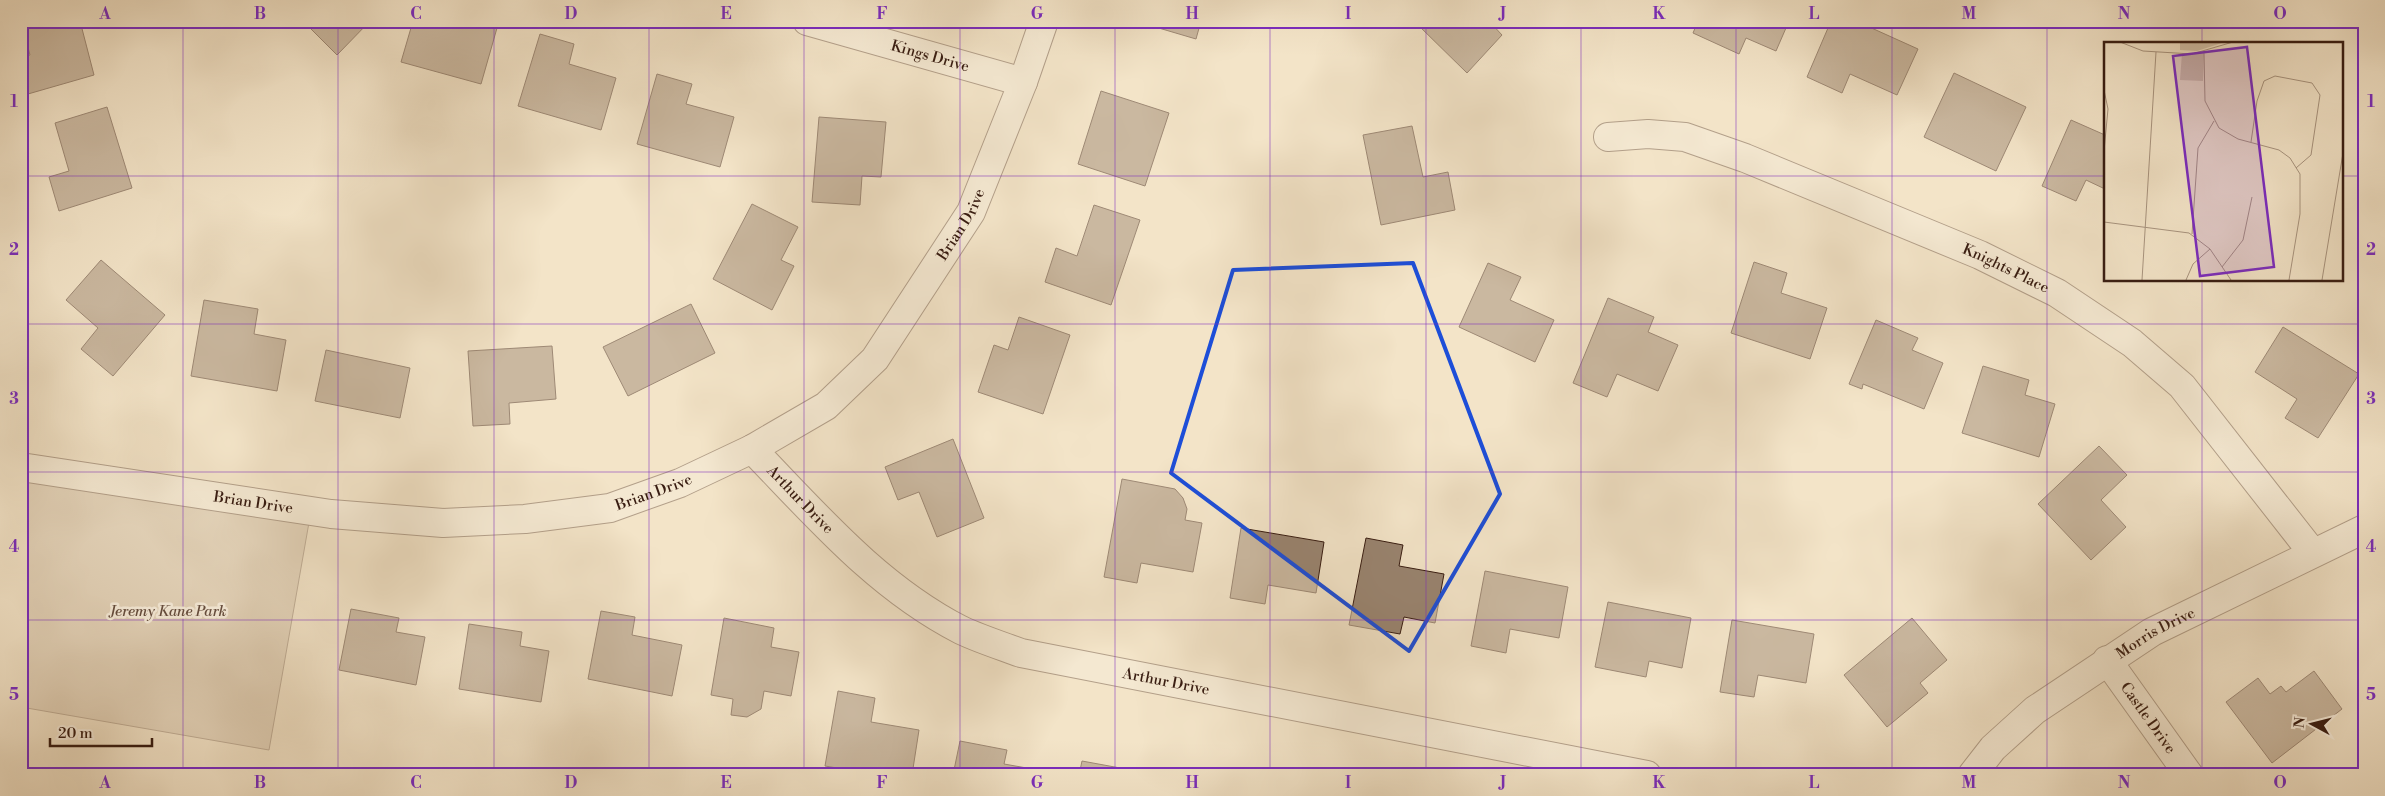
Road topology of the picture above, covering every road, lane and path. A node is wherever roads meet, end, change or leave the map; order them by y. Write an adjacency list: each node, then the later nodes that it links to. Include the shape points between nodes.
1 (806, 21): 3 (street, Kings Drive)
2 (1044, 21): 3 (street, Brian Drive)
3 (1023, 82): 5 (street, Brian Drive, via 971,212 875,359 826,406)
4 (1608, 137): 8 (street, Knights Place, via 1648,134 1685,137 1745,158 1980,255 2057,293 2132,343 2182,386)
5 (752, 449): 6 (street, Brian Drive, via 680,483 610,508 526,519 443,523 325,513); 10 (street, Arthur Drive, via 861,561 912,601 962,630 1022,654)
6 (21, 467)
7 (2364, 528): 8 (street, Morris Drive)
8 (2312, 552): 9 (street, Morris Drive, via 2152,632)
9 (2107, 660): 11 (street, Morris Drive, via 2035,710 1992,748); 12 (street, Castle Drive)
10 (1647, 775)
11 (1972, 775)
12 (2189, 775)

